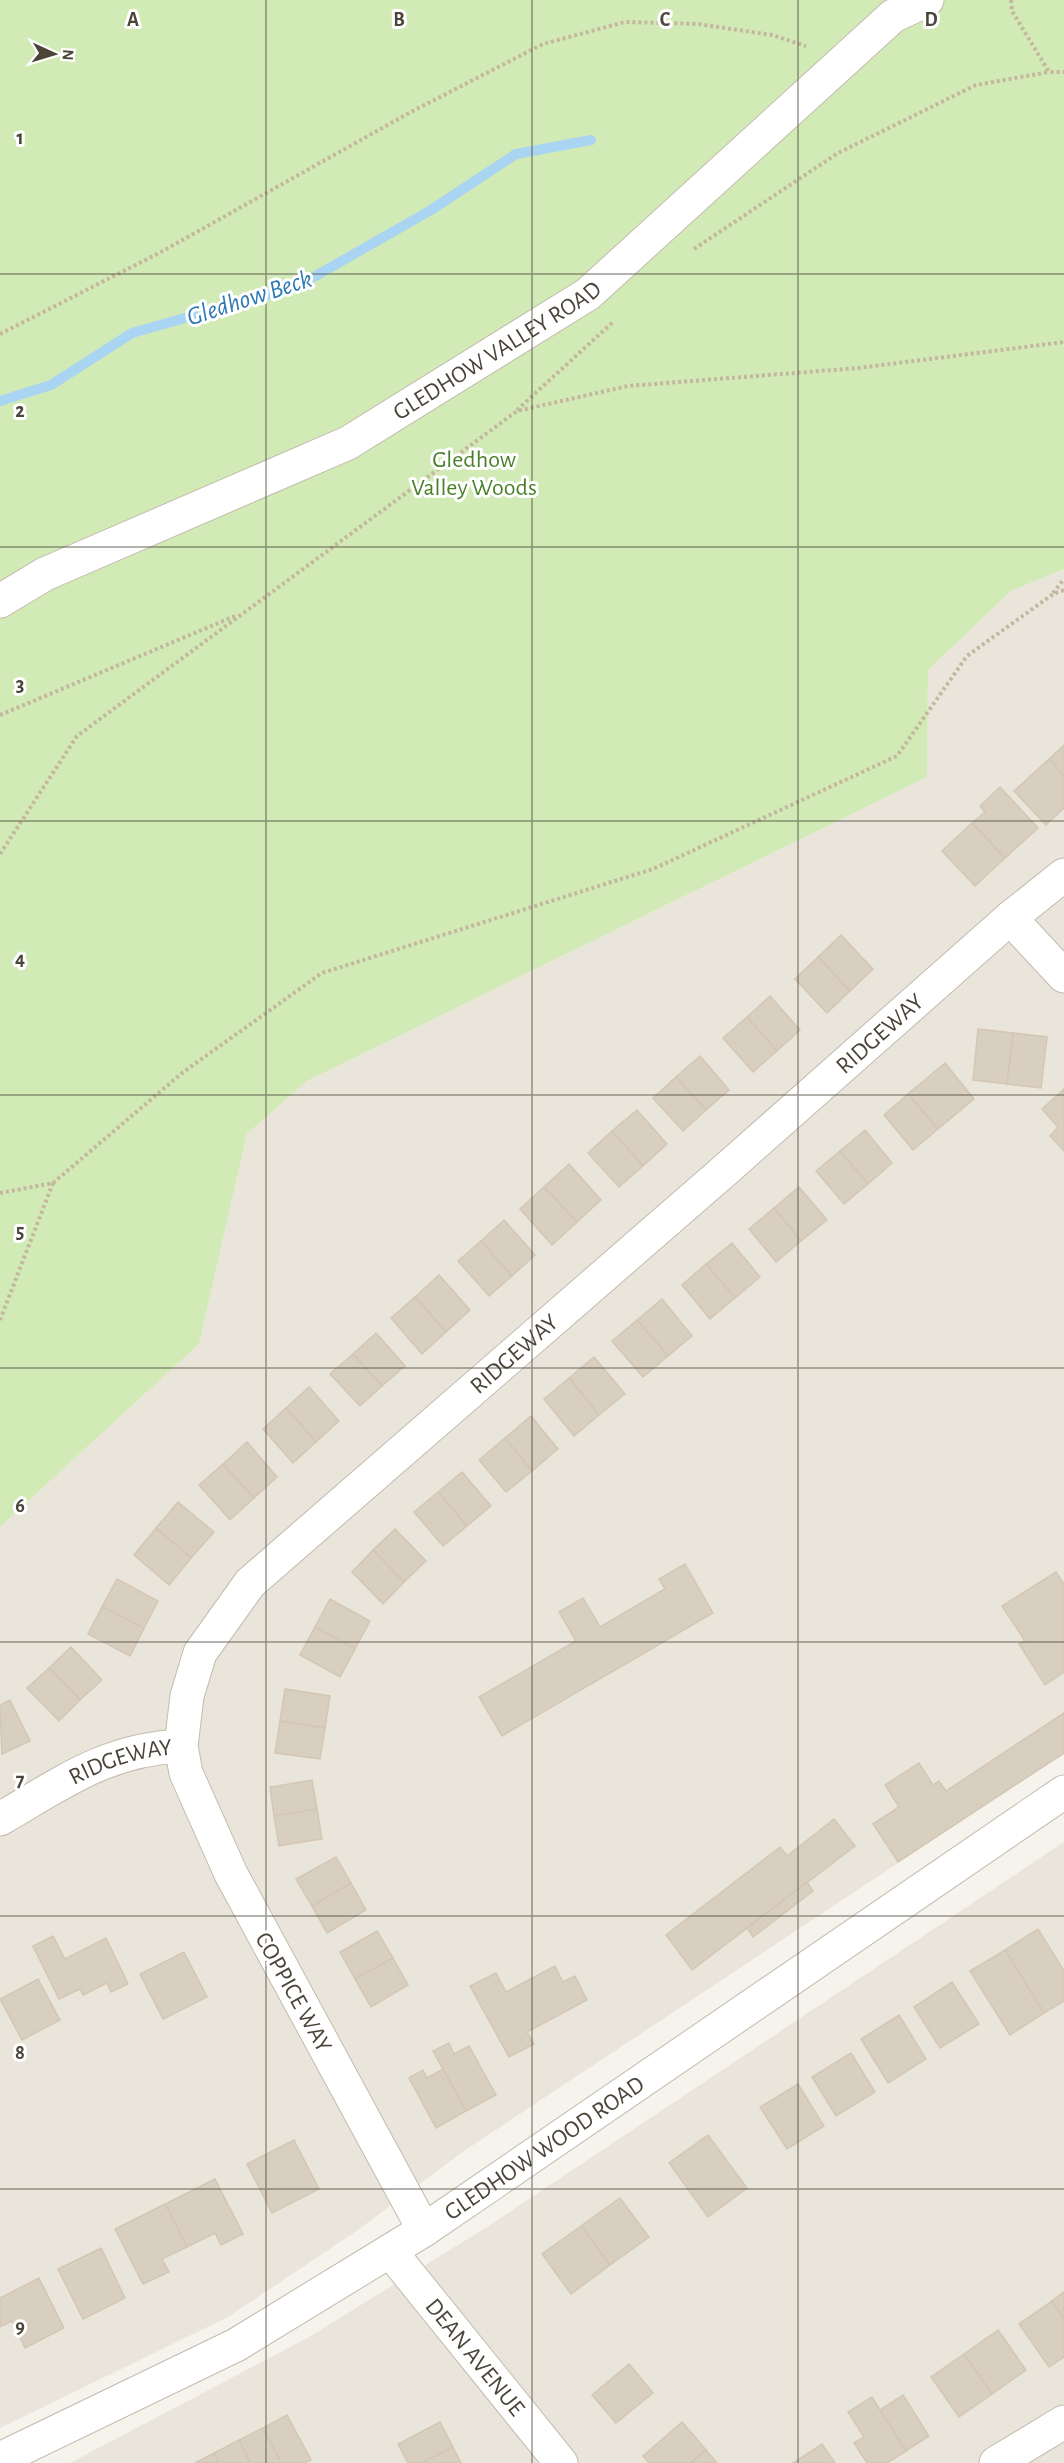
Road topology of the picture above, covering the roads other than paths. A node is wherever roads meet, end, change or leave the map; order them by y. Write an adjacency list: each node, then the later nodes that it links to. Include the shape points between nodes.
1 (927, 0): 2 (street, GLEDHOW VALLEY ROAD, via 893,16 588,294 348,443 45,574)
2 (0, 601)
3 (1064, 875): 4 (street, RIDGEWAY)
4 (1010, 918): 5 (street); 6 (street, RIDGEWAY, via 250,1583 200,1653 187,1696)
5 (1064, 976)
6 (182, 1746): 8 (street, RIDGEWAY, via 135,1750 92,1766); 9 (street, COPPICE WAY, via 186,1773 231,1874)
7 (1064, 1792): 9 (street, GLEDHOW WOOD ROAD)
8 (0, 1820)
9 (424, 2230): 10 (street, GLEDHOW WOOD ROAD)
10 (390, 2251): 12 (street, GLEDHOW WOOD ROAD, via 236,2345); 13 (street, DEAN AVENUE)
11 (1064, 2422): 14 (street)
12 (0, 2458)
13 (549, 2458)
14 (996, 2463)

